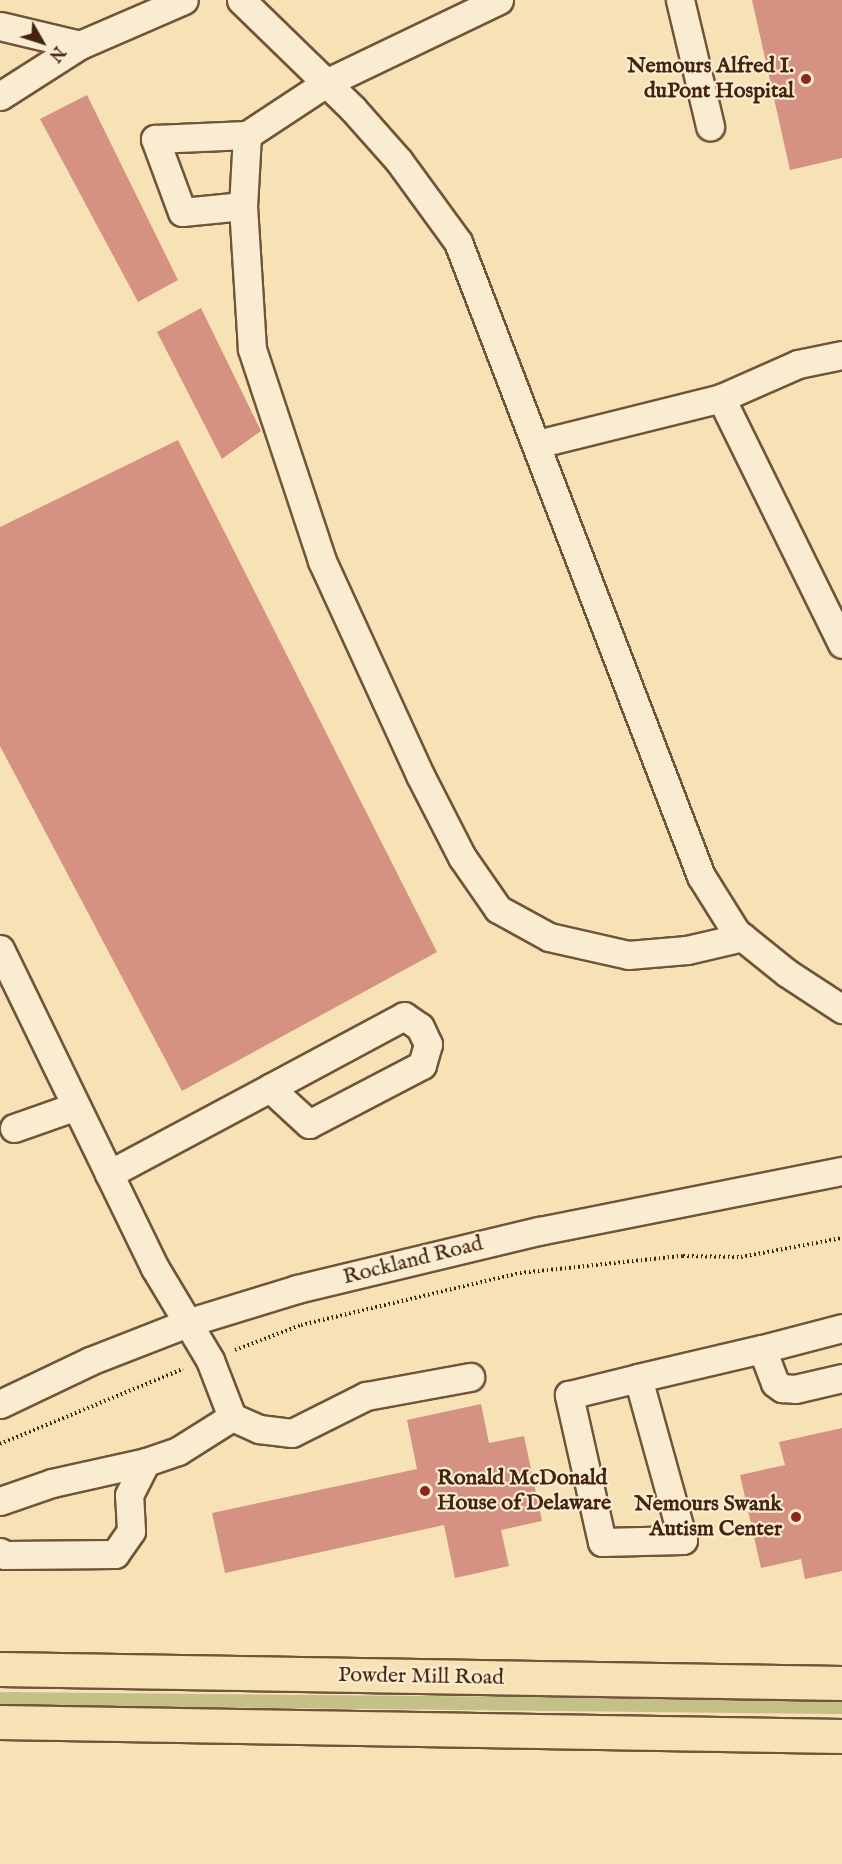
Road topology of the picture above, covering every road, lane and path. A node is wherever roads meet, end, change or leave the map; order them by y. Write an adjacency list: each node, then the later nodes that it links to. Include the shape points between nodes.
1 (184, 0): 6 (street)
2 (241, 0): 7 (street)
3 (499, 0): 7 (street)
4 (680, 0): 9 (street)
5 (0, 26): 6 (street)
6 (80, 45): 8 (street)
7 (327, 83): 10 (street); 14 (street, via 399,161 458,243)
8 (0, 96)
9 (710, 126)
10 (248, 135): 11 (street); 11 (street, via 155,139 182,212)
11 (243, 206): 16 (street, via 252,349 281,446 322,561 415,765 462,857 498,909 549,937 628,955 687,951)
12 (842, 355): 13 (street, via 798,364)
13 (721, 398): 14 (street); 15 (street)
14 (537, 444): 16 (street, via 700,876)
15 (842, 644)
16 (743, 937): 18 (street, via 787,973)
17 (0, 950): 20 (street)
18 (842, 1009)
19 (270, 1088): 19 (street, via 309,1124 422,1065 428,1044 420,1027 404,1016); 23 (street)
20 (74, 1107): 21 (street); 23 (street)
21 (14, 1128)
22 (842, 1171): 25 (street, Rockland Road, via 527,1234 297,1289)
23 (109, 1174): 25 (street, via 155,1268)
24 (842, 1238): 28 (path, via 741,1257 682,1256 520,1273 301,1325)
25 (190, 1322): 28 (street); 32 (street, Rockland Road, via 90,1361)
26 (842, 1328): 27 (street)
27 (762, 1349): 30 (street); 31 (street, via 775,1383 782,1388 795,1389)
28 (210, 1360): 33 (street); 34 (path)
29 (470, 1377): 33 (street, via 366,1396 292,1433 259,1429)
30 (638, 1378): 30 (street, via 569,1395 602,1542 683,1540)
31 (842, 1378)
32 (0, 1404)
33 (232, 1417): 35 (street, via 178,1451)
34 (0, 1444)
35 (146, 1462): 36 (street, via 52,1483); 37 (street, via 129,1495 131,1531 115,1554 5,1556)
36 (0, 1501)
37 (0, 1552)
38 (0, 1669): 39 (highway, Powder Mill Road)
39 (842, 1683)
40 (0, 1722): 41 (highway)
41 (829, 1735): 42 (street)
42 (842, 1756)

